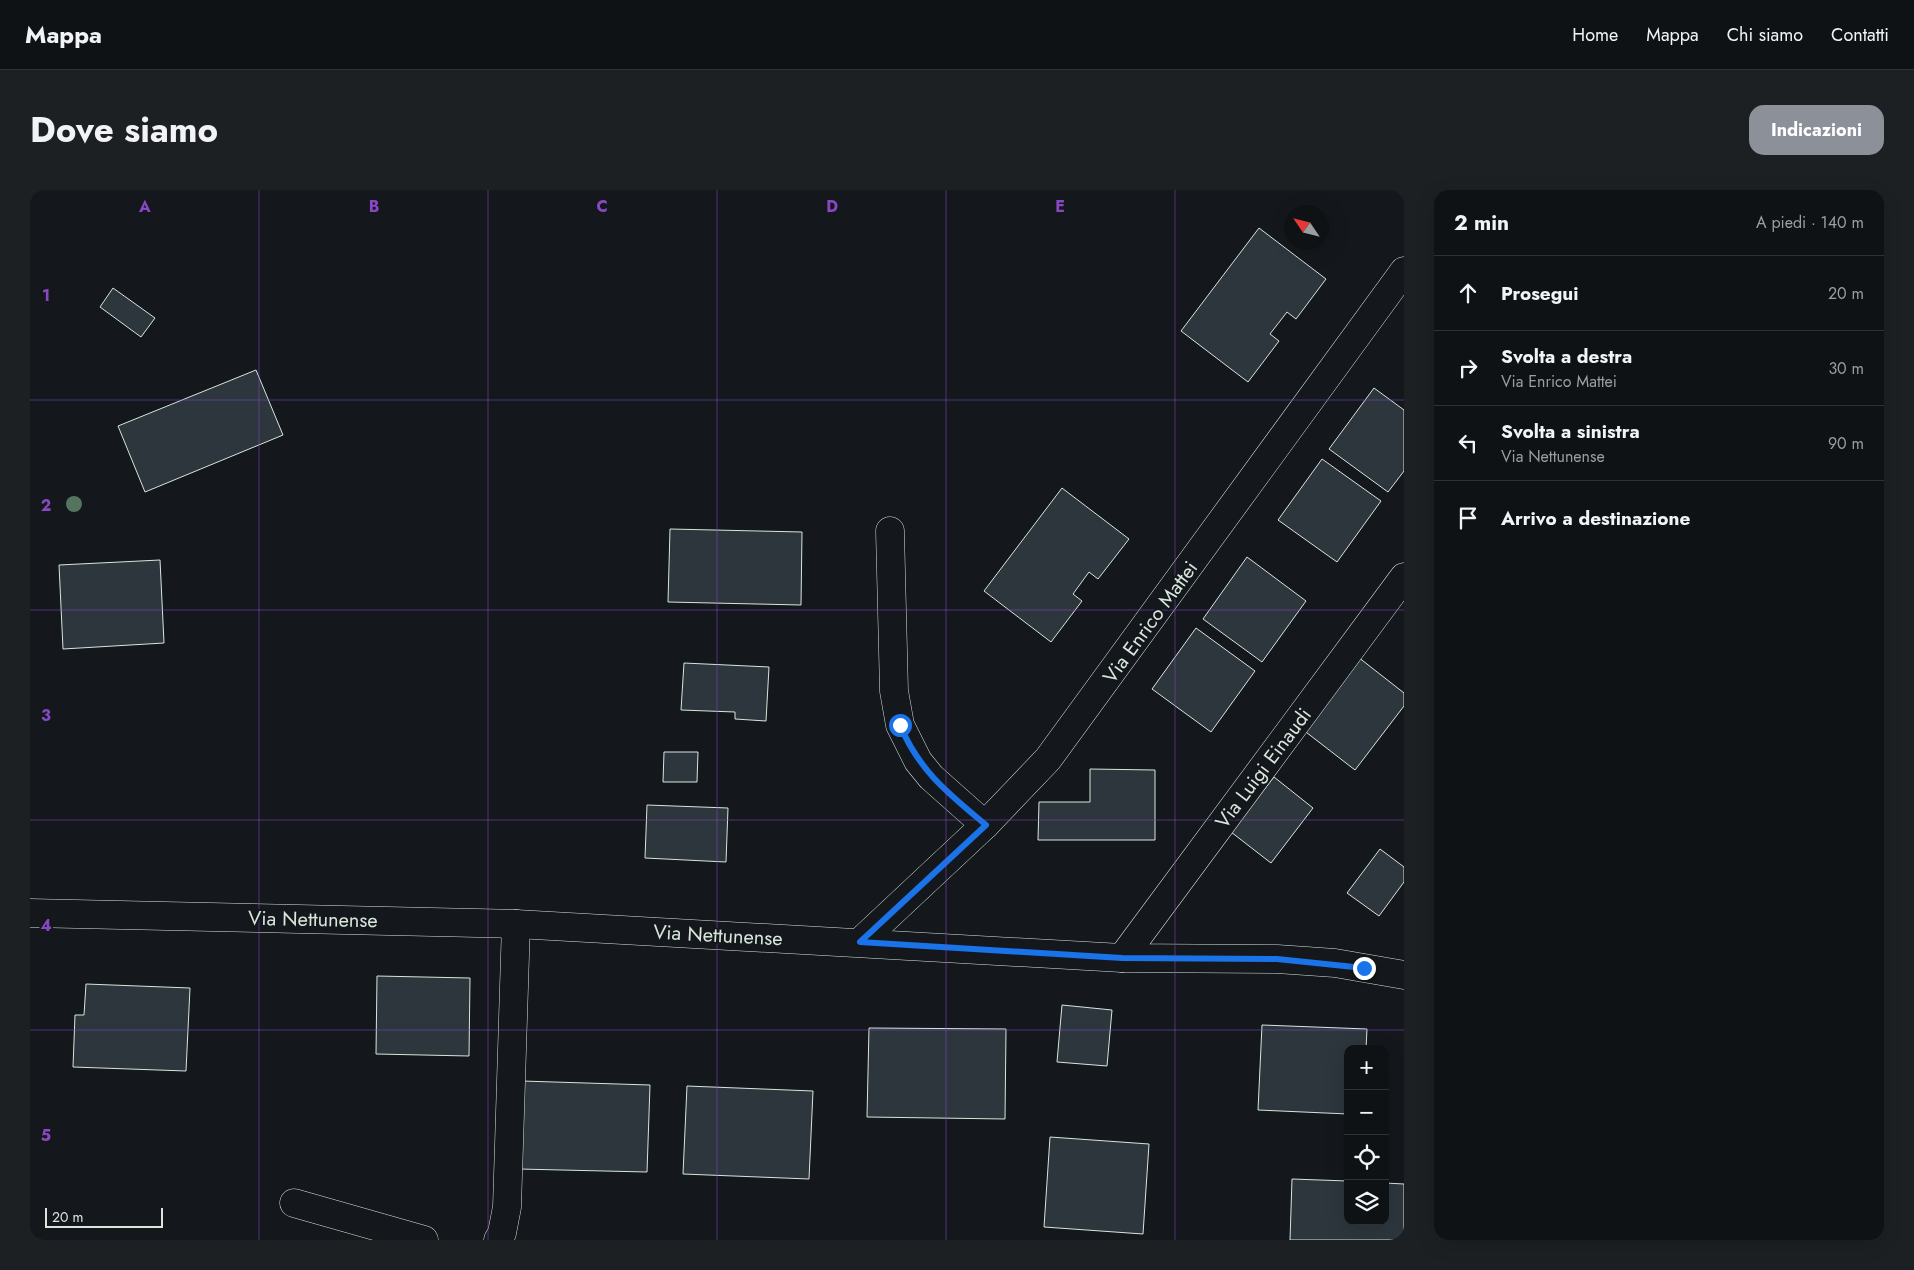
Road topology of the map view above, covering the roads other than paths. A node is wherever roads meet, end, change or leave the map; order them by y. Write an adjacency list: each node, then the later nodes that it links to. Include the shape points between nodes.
1 (1404, 271): 4 (street, Via Enrico Mattei, via 1068,735)
2 (890, 531): 4 (street, via 894,691 900,725 931,777)
3 (1404, 578): 8 (street, Via Luigi Einaudi)
4 (986, 825): 7 (street, Via Enrico Mattei)
5 (30, 913): 6 (street, Via Nettunense)
6 (516, 924): 7 (street, Via Nettunense); 12 (street, via 507,1208)
7 (860, 942): 8 (street, Via Nettunense)
8 (1122, 958): 9 (street, Via Nettunense, via 1277,959 1335,963)
9 (1404, 975)
10 (294, 1203): 11 (street)
11 (424, 1240)
12 (498, 1240)

